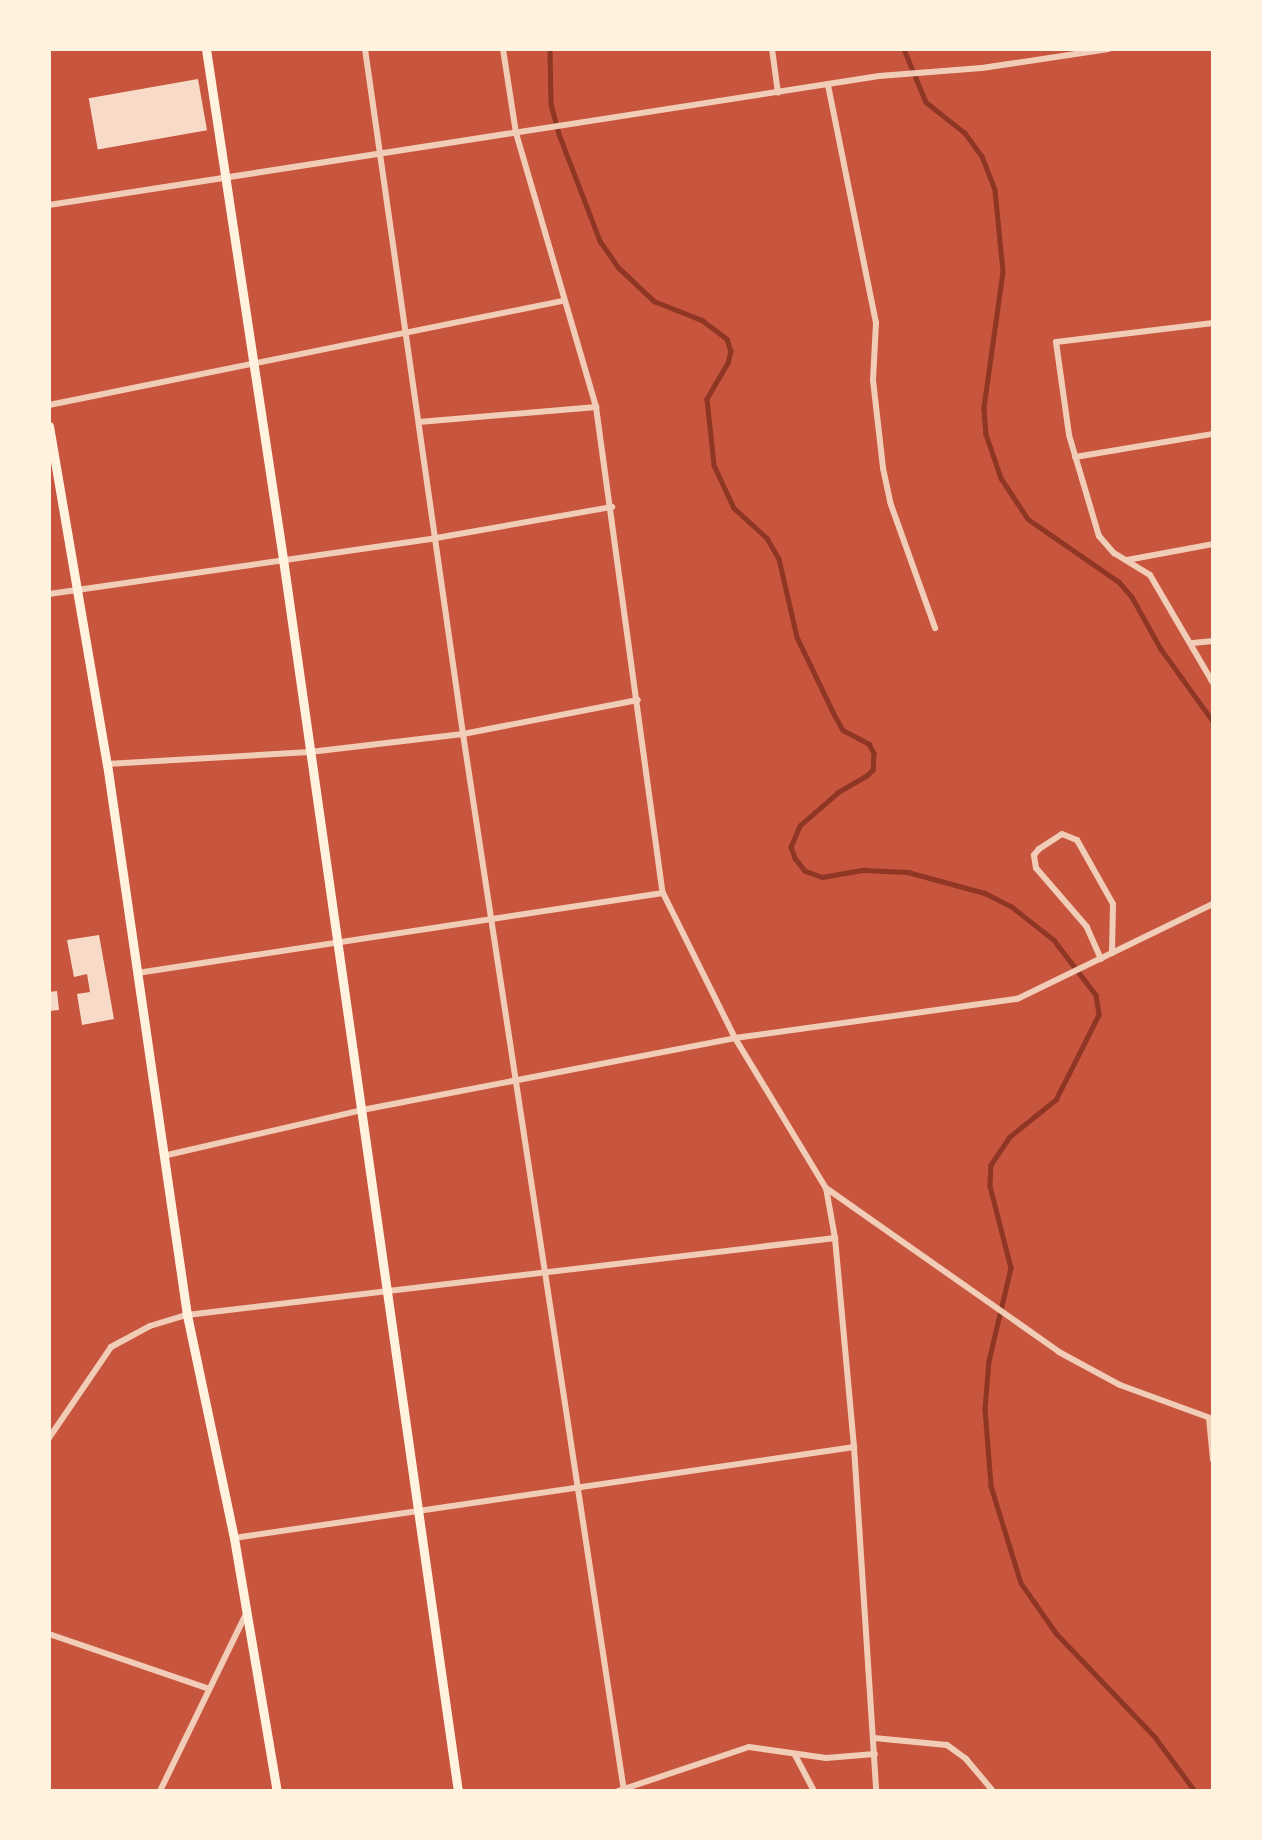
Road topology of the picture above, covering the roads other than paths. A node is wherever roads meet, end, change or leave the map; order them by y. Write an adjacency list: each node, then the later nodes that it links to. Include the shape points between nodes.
1 (206, 49): 10 (main road)
2 (365, 49): 9 (street)
3 (503, 49): 8 (street)
4 (772, 49): 7 (street)
5 (1109, 49): 6 (street)
6 (828, 85): 7 (street); 29 (street, via 876,323 873,380 883,468)
7 (778, 93): 8 (street)
8 (516, 133): 9 (street); 12 (street)
9 (379, 155): 10 (street); 14 (street)
10 (224, 177): 11 (street); 15 (main road)
11 (49, 205)
12 (562, 301): 14 (street); 17 (street)
13 (1213, 323): 21 (street, via 1056,342)
14 (406, 337): 15 (street); 18 (street)
15 (255, 365): 16 (street); 25 (main road)
16 (49, 405)
17 (596, 407): 18 (street); 22 (street)
18 (419, 422): 23 (street)
19 (49, 426): 27 (main road)
20 (1213, 434): 21 (street)
21 (1075, 457): 26 (street, via 1099,536)
22 (612, 507): 23 (street); 33 (street)
23 (436, 538): 25 (street); 34 (street)
24 (1213, 544): 26 (street)
25 (283, 559): 27 (street); 35 (main road)
26 (1127, 560): 31 (street, via 1150,575)
27 (78, 590): 28 (street); 36 (main road)
28 (49, 594)
29 (935, 628)
30 (1213, 641): 31 (street)
31 (1193, 643): 32 (street)
32 (1213, 683)
33 (638, 700): 34 (street); 37 (street)
34 (463, 734): 35 (street); 39 (street)
35 (310, 751): 36 (street); 40 (main road)
36 (107, 764): 43 (main road)
37 (663, 893): 39 (street); 44 (street)
38 (1213, 904): 41 (street)
39 (492, 919): 40 (street); 45 (street)
40 (336, 945): 43 (street); 46 (main road)
41 (1112, 953): 42 (street); 42 (street, via 1113,904 1077,840 1062,834 1034,855 1036,868 1087,927)
42 (1101, 958): 44 (street, via 1001,1002)
43 (136, 973): 47 (main road)
44 (734, 1038): 45 (street); 48 (street)
45 (518, 1079): 46 (street); 50 (street)
46 (362, 1110): 47 (street); 51 (main road)
47 (163, 1157): 52 (main road)
48 (826, 1188): 49 (street); 53 (street, via 894,1232 1007,1318 1120,1385)
49 (835, 1238): 50 (street); 55 (street)
50 (547, 1273): 51 (street); 57 (street)
51 (388, 1289): 52 (street); 58 (main road)
52 (187, 1315): 54 (street, via 150,1326 111,1347); 59 (main road)
53 (1211, 1418): 56 (street)
54 (49, 1438)
55 (854, 1447): 57 (street); 63 (street)
56 (1213, 1460)
57 (580, 1485): 58 (street); 69 (street)
58 (420, 1510): 59 (street); 68 (main road)
59 (233, 1538): 60 (main road)
60 (245, 1616): 62 (street); 67 (main road)
61 (49, 1634): 62 (street)
62 (207, 1688): 66 (street)
63 (874, 1738): 64 (street); 72 (street, via 947,1745 980,1773)
64 (875, 1754): 65 (street); 71 (street)
65 (794, 1755): 69 (street, via 749,1747); 70 (street)
66 (160, 1791)
67 (277, 1791)
68 (458, 1791)
69 (622, 1791)
70 (814, 1791)
71 (876, 1791)
72 (992, 1791)

